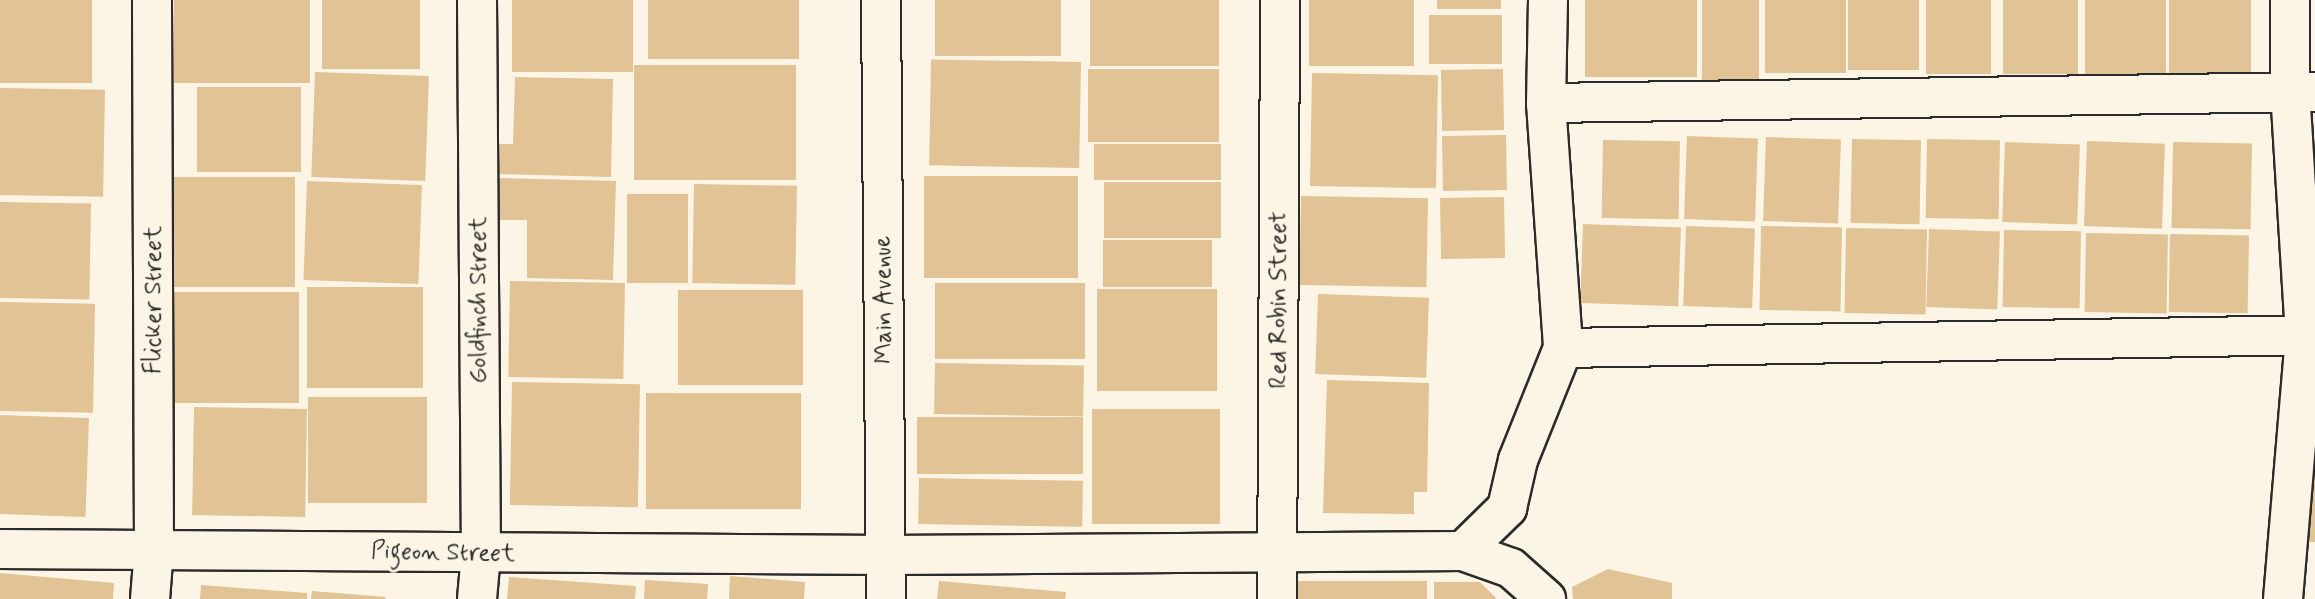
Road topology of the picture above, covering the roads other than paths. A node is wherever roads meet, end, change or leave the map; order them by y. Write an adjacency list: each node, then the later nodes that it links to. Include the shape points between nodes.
1 (152, 0): 12 (street, Flicker Street)
2 (477, 0): 15 (street, Goldfinch Street)
3 (880, 0): 16 (street, Main Avenue)
4 (1280, 0): 13 (street, Red Robin Street)
5 (1548, 0): 8 (street)
6 (2290, 0): 7 (street)
7 (2302, 93): 8 (street); 9 (street)
8 (1546, 103): 10 (street)
9 (2310, 335): 10 (street); 22 (street)
10 (1563, 348): 14 (street, via 1518,460 1507,508)
11 (0, 549): 12 (street, Pigeon Street)
12 (154, 549): 15 (street, Pigeon Street); 17 (street, Flicker Street)
13 (1279, 551): 14 (street, Pigeon Street); 16 (street, Pigeon Street); 20 (street, Red Robin Street)
14 (1463, 551): 21 (street, Pigeon Street, via 1511,568)
15 (481, 554): 16 (street, Pigeon Street); 18 (street, Goldfinch Street)
16 (886, 555): 19 (street, Main Avenue)
17 (150, 599)
18 (477, 599)
19 (886, 599)
20 (1277, 599)
21 (1546, 599)
22 (2283, 599)

